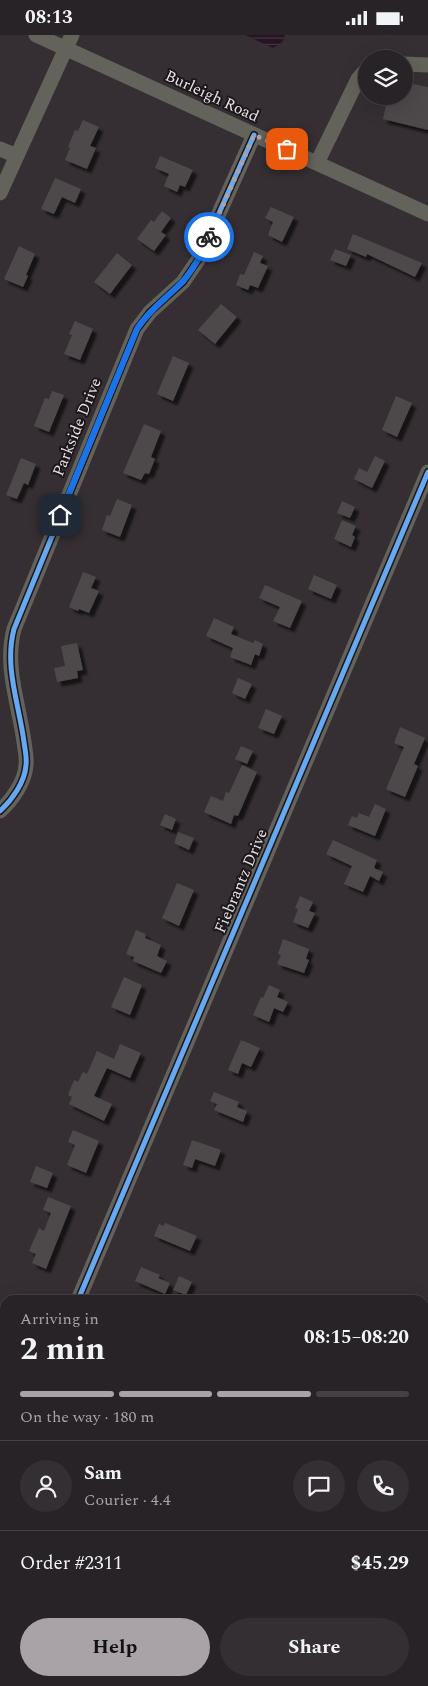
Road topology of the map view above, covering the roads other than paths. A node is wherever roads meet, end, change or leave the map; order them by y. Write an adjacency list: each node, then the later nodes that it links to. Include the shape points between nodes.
1 (36, 35): 2 (street, Burleigh Road)
2 (69, 42): 6 (street, Burleigh Road); 8 (street)
3 (413, 64): 4 (street)
4 (428, 65)
5 (358, 79): 9 (street)
6 (254, 135): 9 (street, Burleigh Road); 13 (street, Parkside Drive, via 198,260 182,282 137,329 14,629 10,662 27,764 24,777 9,803)
7 (0, 149): 8 (street)
8 (17, 156): 10 (street)
9 (317, 163): 11 (street, Burleigh Road)
10 (0, 193)
11 (428, 214)
12 (428, 472): 14 (street, Fiebrantz Drive)
13 (0, 811)
14 (80, 1295)

